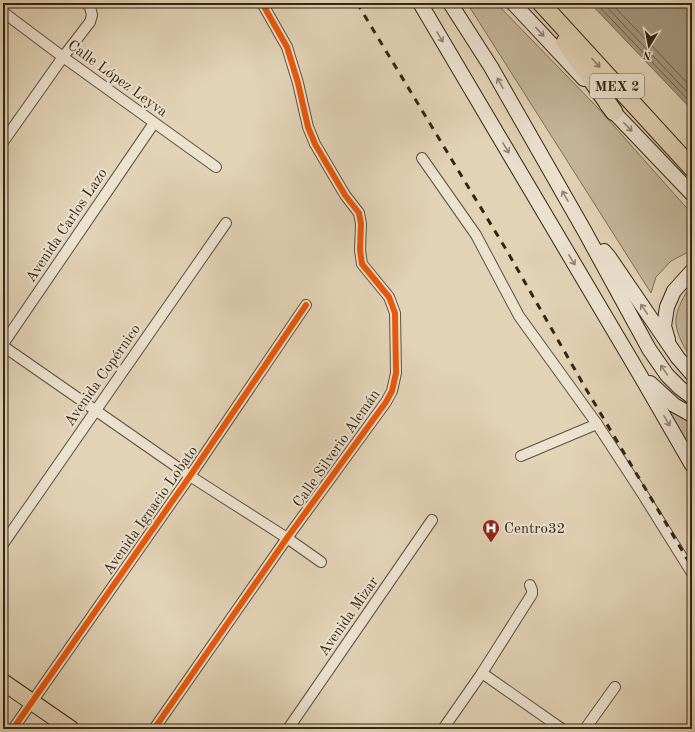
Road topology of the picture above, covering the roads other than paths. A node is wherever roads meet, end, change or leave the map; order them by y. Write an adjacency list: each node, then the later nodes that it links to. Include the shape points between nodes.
1 (86, 3): 9 (street, via 92,14 90,22)
2 (262, 3): 33 (street, Calle Silverio Alemán, via 287,47 308,127 315,144 345,195 359,213 362,264 389,297 395,313 396,373 392,391)
3 (420, 3): 24 (main road, one-way to 24)
4 (450, 3): 18 (main road, one-way to 4, via 491,67)
5 (513, 3): 10 (main road, one-way to 10)
6 (537, 3): 10 (highway)
7 (541, 3): 15 (highway, MEX 2, one-way to 15)
8 (3, 12): 9 (street, Calle López Leyva)
9 (63, 57): 11 (street, Calle López Leyva); 12 (street)
10 (614, 112): 16 (main road, one-way to 16)
11 (154, 123): 14 (street, Calle López Leyva); 21 (street, Avenida Carlos Lazo)
12 (3, 142)
13 (422, 158): 28 (street, via 476,235 519,316)
14 (216, 167)
15 (692, 168)
16 (692, 194)
17 (226, 223): 26 (street, Avenida Copérnico)
18 (584, 230): 22 (main road, one-way to 18, via 609,257); 25 (main road, one-way to 18, via 667,375 649,349)
19 (692, 271): 22 (main road, via 674,291 667,307 664,326)
20 (306, 305): 31 (street, Avenida Ignacio Lobato)
21 (3, 345): 26 (street)
22 (670, 346): 23 (main road)
23 (692, 374)
24 (640, 375): 27 (main road, via 674,406); 30 (main road, one-way to 30)
25 (692, 397)
26 (96, 410): 31 (street); 34 (street, Avenida Copérnico)
27 (692, 415)
28 (597, 424): 29 (street); 36 (street)
29 (521, 456)
30 (692, 465)
31 (190, 476): 33 (street); 41 (street, Avenida Ignacio Lobato)
32 (432, 520): 45 (street, Avenida Mizar)
33 (287, 538): 35 (street); 44 (street, Calle Silverio Alemán)
34 (3, 544)
35 (322, 562)
36 (692, 573)
37 (530, 585): 38 (street, via 532,594)
38 (482, 673): 46 (street); 47 (street)
39 (3, 682): 41 (main road)
40 (615, 687): 48 (street)
41 (32, 702): 42 (street, Avenida Ignacio Lobato); 43 (main road)
42 (13, 729)
43 (71, 729)
44 (154, 729)
45 (288, 729)
46 (443, 729)
47 (562, 729)
48 (585, 729)

